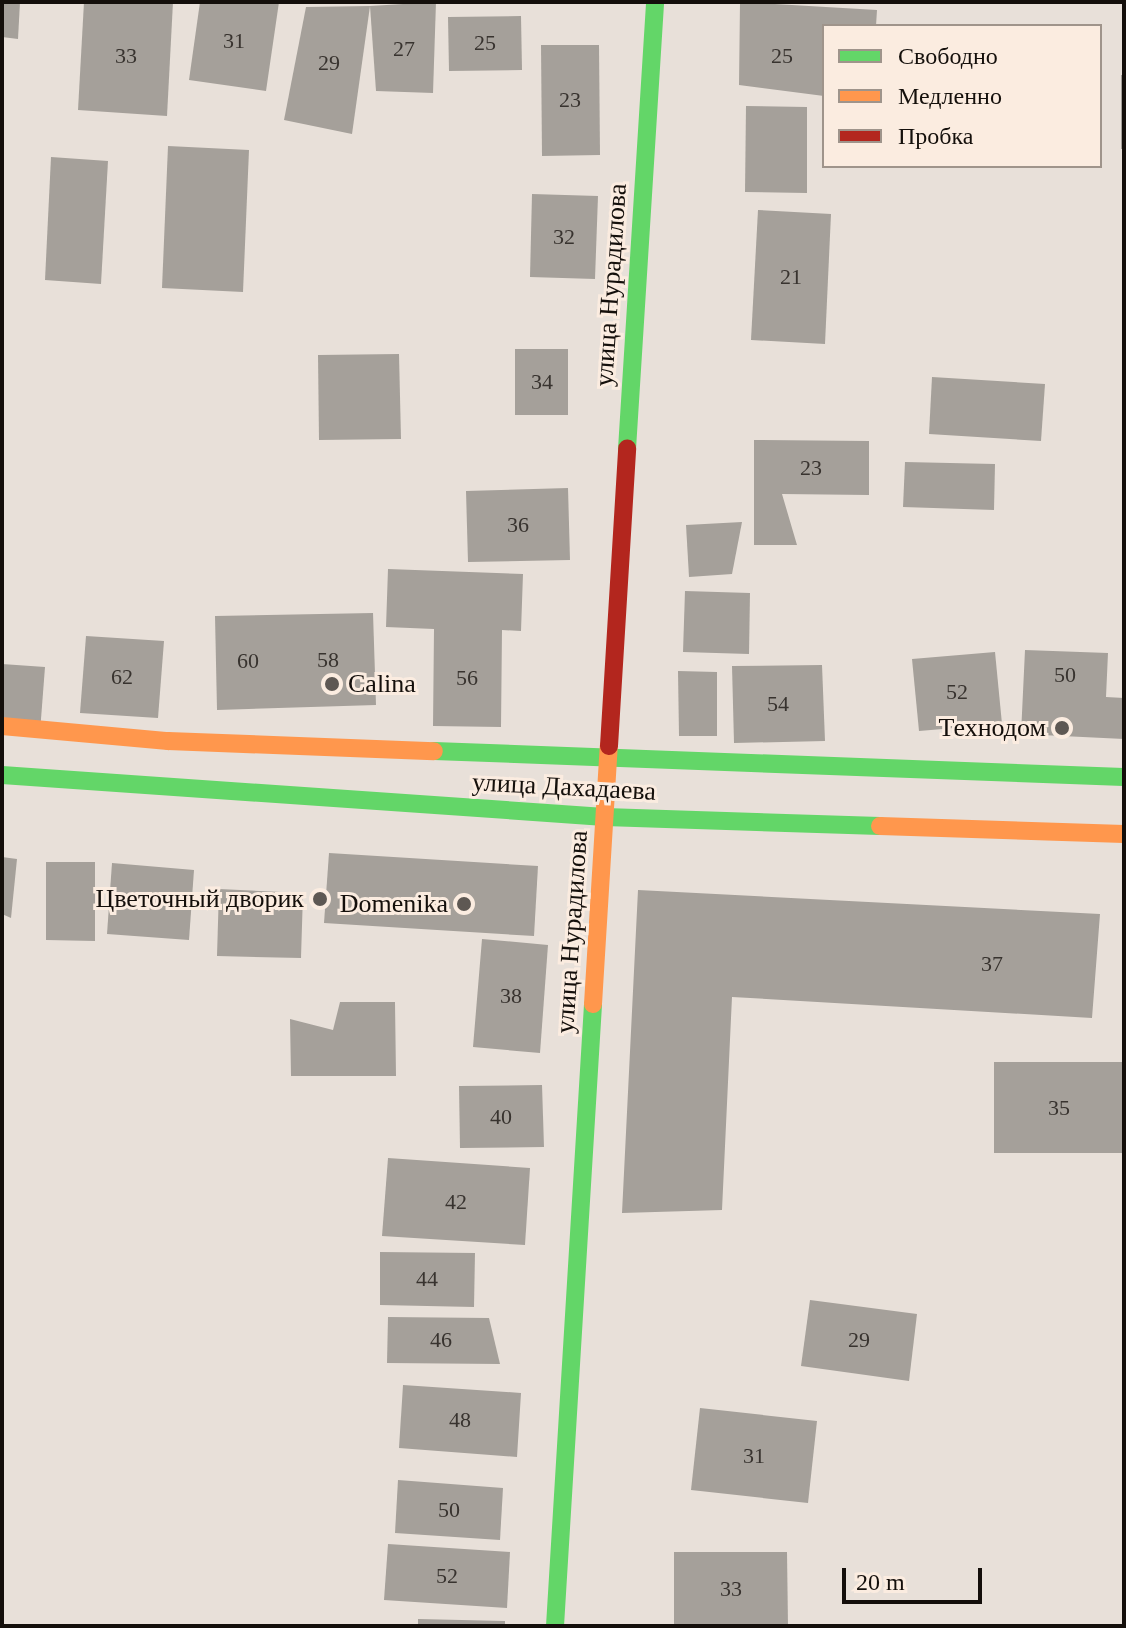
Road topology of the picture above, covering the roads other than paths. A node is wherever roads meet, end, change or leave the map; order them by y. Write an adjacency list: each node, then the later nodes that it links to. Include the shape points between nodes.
1 (655, 2): 3 (main road, улица Нурадилова)
2 (2, 726): 3 (main road, улица Дахадаева, via 168,741)
3 (607, 759): 5 (main road, улица Дахадаева); 6 (main road, улица Нурадилова)
4 (2, 775): 6 (main road, улица Дахадаева)
5 (1124, 777)
6 (605, 817): 7 (main road, улица Дахадаева); 8 (main road, улица Нурадилова)
7 (1124, 834)
8 (555, 1626)

